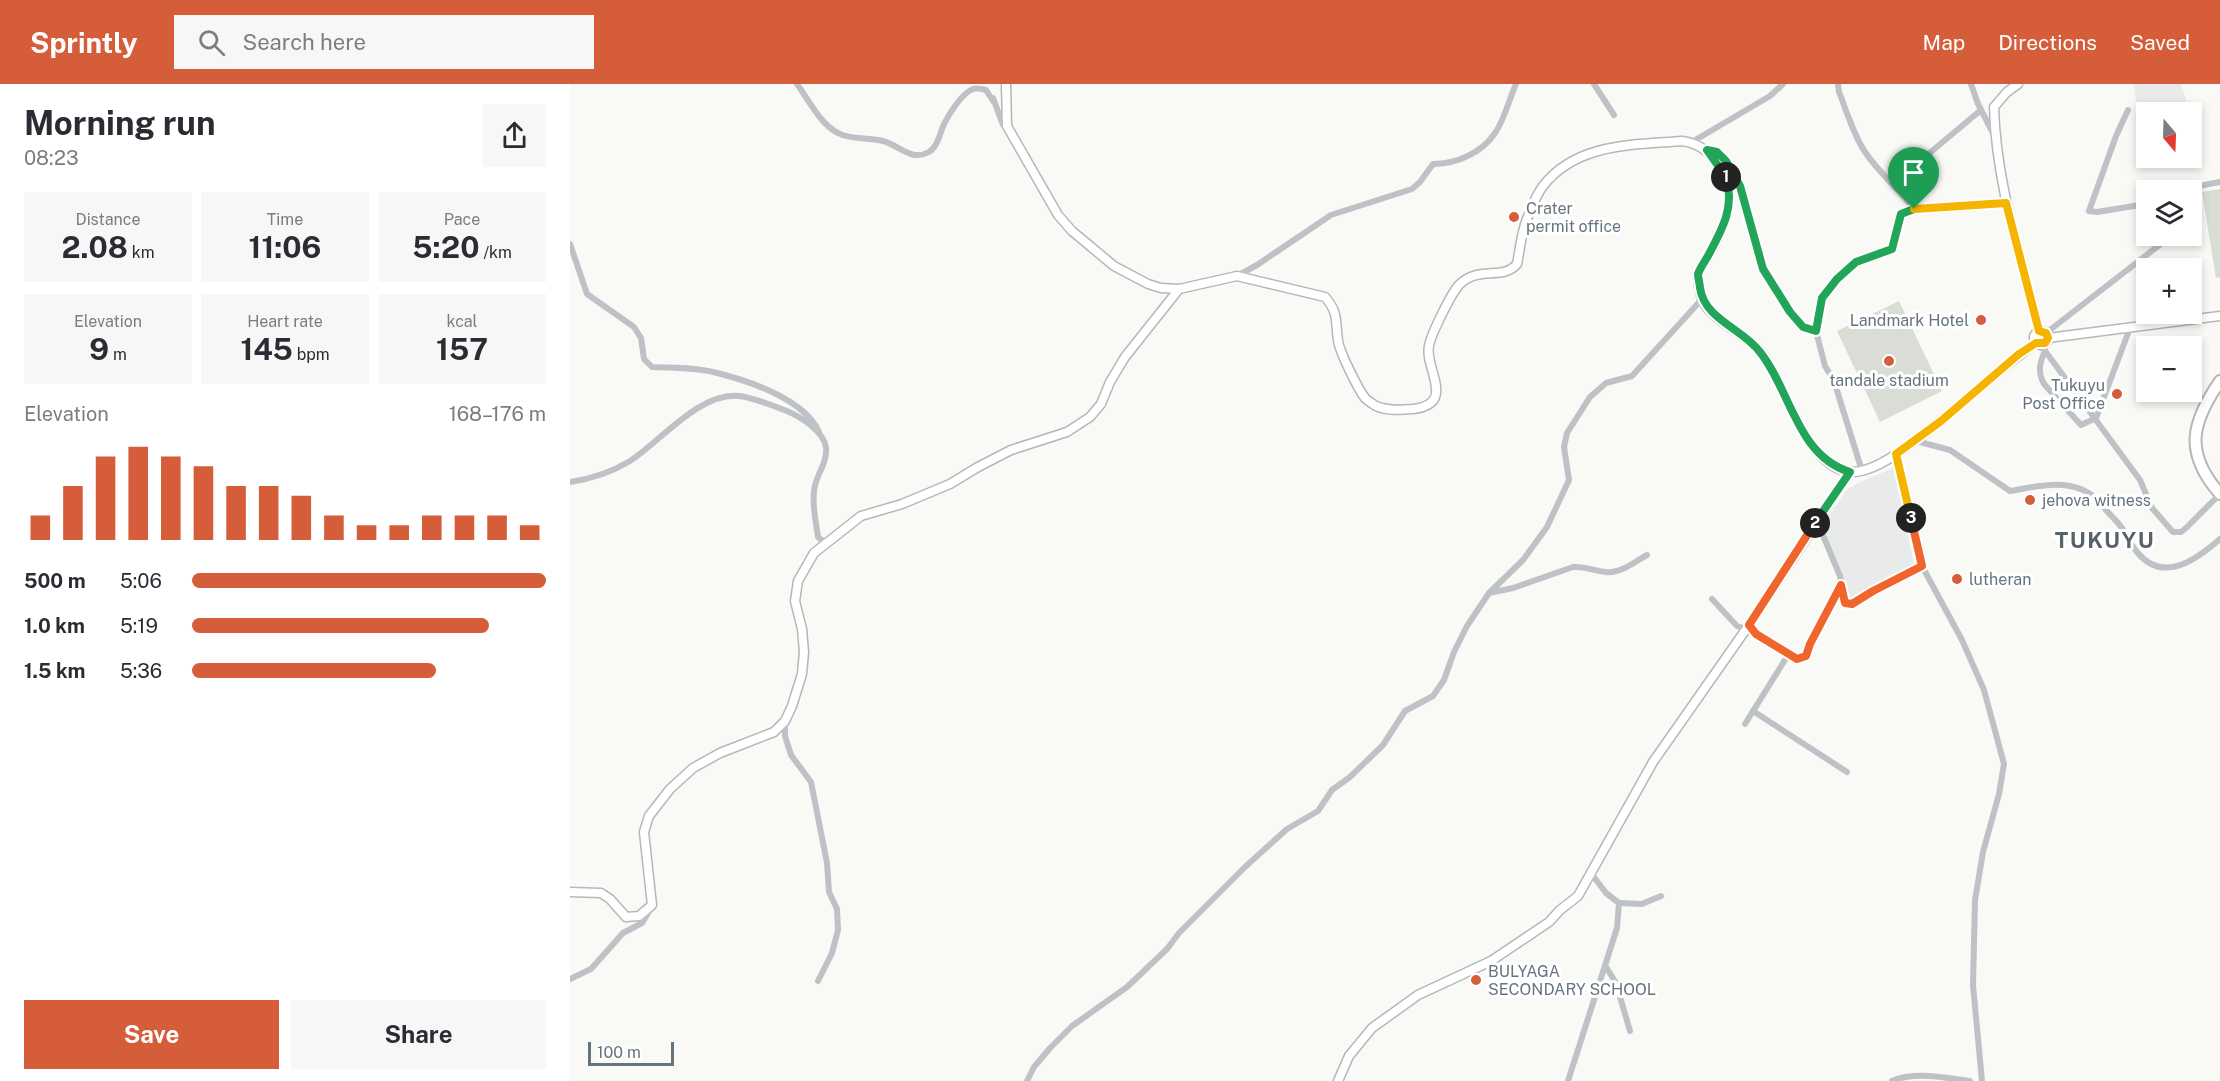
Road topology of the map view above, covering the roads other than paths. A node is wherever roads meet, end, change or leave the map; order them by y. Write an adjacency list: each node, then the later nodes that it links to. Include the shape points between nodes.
1 (796, 84): 10 (street, via 838,134 883,141 916,155 929,152 936,144 966,93 974,88 986,90)
2 (982, 84): 10 (street, via 990,90)
3 (1006, 84): 14 (street)
4 (1516, 84): 26 (street, via 1496,132 1484,146 1447,164 1433,164 1412,189 1331,216)
5 (1594, 84): 13 (street)
6 (1783, 84): 16 (street, via 1770,96)
7 (1838, 84): 20 (street, via 1864,151)
8 (1971, 84): 11 (street)
9 (2018, 84): 15 (street, via 1994,107)
10 (993, 101): 14 (street, via 1003,125)
11 (1981, 110): 15 (street); 20 (street, via 1926,156 1912,171)
12 (2127, 110): 22 (street, via 2089,211)
13 (1614, 115)
14 (1007, 126): 27 (street, via 1058,215 1072,231 1114,266 1161,288)
15 (1995, 137): 21 (street)
16 (1692, 142): 17 (street); 26 (street, via 1613,146 1559,169 1542,187 1526,221 1513,270 1478,273 1458,285 1432,334 1428,350 1437,390 1431,402 1419,408 1384,409 1365,399 1341,354 1336,315 1325,297)
17 (1707, 150): 28 (street, via 1725,175 1730,191 1723,229 1698,274); 31 (street, via 1717,152 1726,161 1740,186 1763,269 1790,312 1803,327)
18 (2220, 182): 19 (street)
19 (2202, 185)
20 (1901, 193): 23 (street)
21 (2006, 203): 23 (street); 32 (street)
22 (2136, 206)
23 (1914, 209): 31 (street, via 1901,214 1892,249 1856,262 1832,285 1822,298)
24 (570, 244): 36 (street, via 587,294 634,327 641,338 644,359 652,367 717,372 757,386 805,412)
25 (2158, 246): 32 (street)
26 (1237, 276): 27 (street)
27 (1179, 289): 45 (street, via 1125,357 1090,417 1067,432 1011,450 950,484 861,516)
28 (1702, 299): 40 (street, via 1708,310 1761,353 1820,457); 49 (street, via 1632,376 1606,383 1590,397 1567,433 1564,447 1569,480 1547,528 1523,560)
29 (2220, 316): 30 (street)
30 (2130, 328): 32 (street); 35 (street)
31 (1816, 331): 39 (street)
32 (2044, 334): 33 (street, via 2045,343)
33 (2041, 346): 35 (street); 35 (street, via 2039,371 2044,384 2079,425); 37 (street, via 2019,354)
34 (2220, 381): 42 (highway, via 2206,401 2196,428 2199,464)
35 (2096, 418): 42 (street, via 2140,480 2152,508 2174,532 2186,528)
36 (820, 436): 41 (street, via 799,416 765,402 737,396 718,399 691,413 630,460 590,479); 45 (street, via 826,446 826,458 813,503 818,537)
37 (1916, 441): 38 (street); 44 (street, via 1950,450 2010,491 2043,485 2082,489 2097,499 2137,553 2152,565 2182,566)
38 (1896, 454): 39 (street); 47 (street)
39 (1862, 471): 40 (street)
40 (1850, 472): 43 (street)
41 (570, 482)
42 (2220, 494)
43 (1817, 521): 48 (street); 51 (street)
44 (2220, 539)
45 (825, 543): 54 (street, via 814,553 798,581 795,601 802,629 802,674)
46 (1647, 555): 49 (street, via 1609,573 1573,567)
47 (1922, 566): 48 (street, via 1852,604 1845,603); 71 (street, via 1984,690 2004,764 1975,900 1973,985)
48 (1841, 585): 52 (street, via 1806,656 1797,659)
49 (1489, 593): 66 (street, via 1467,626 1444,680 1432,696 1405,711 1383,745 1332,790 1318,811 1287,829 1126,987 1072,1026 1034,1067)
50 (1712, 598): 51 (street, via 1737,626)
51 (1747, 627): 52 (street); 57 (street, via 1653,762)
52 (1788, 655): 53 (street)
53 (1753, 711): 55 (street); 56 (street)
54 (785, 721): 61 (street, via 774,732 693,768 649,816 644,832); 64 (street, via 791,755 811,782 829,892 837,909 838,930 832,953)
55 (1745, 724)
56 (1847, 772)
57 (1590, 872): 60 (street); 67 (street, via 1578,896 1549,922 1491,961 1418,995 1372,1028 1349,1056)
58 (570, 892): 61 (street, via 601,892 626,917 639,916)
59 (1661, 896): 60 (street, via 1642,904)
60 (1619, 903): 62 (street, via 1617,928)
61 (652, 905): 63 (street, via 642,923 623,933 591,969)
62 (1606, 967): 65 (street, via 1616,983); 68 (street)
63 (570, 979)
64 (818, 981)
65 (1630, 1030)
66 (1027, 1081)
67 (1338, 1081)
68 (1568, 1081)
69 (1892, 1081): 70 (street, via 1903,1077 1942,1077)
70 (1970, 1081)
71 (1982, 1081)

